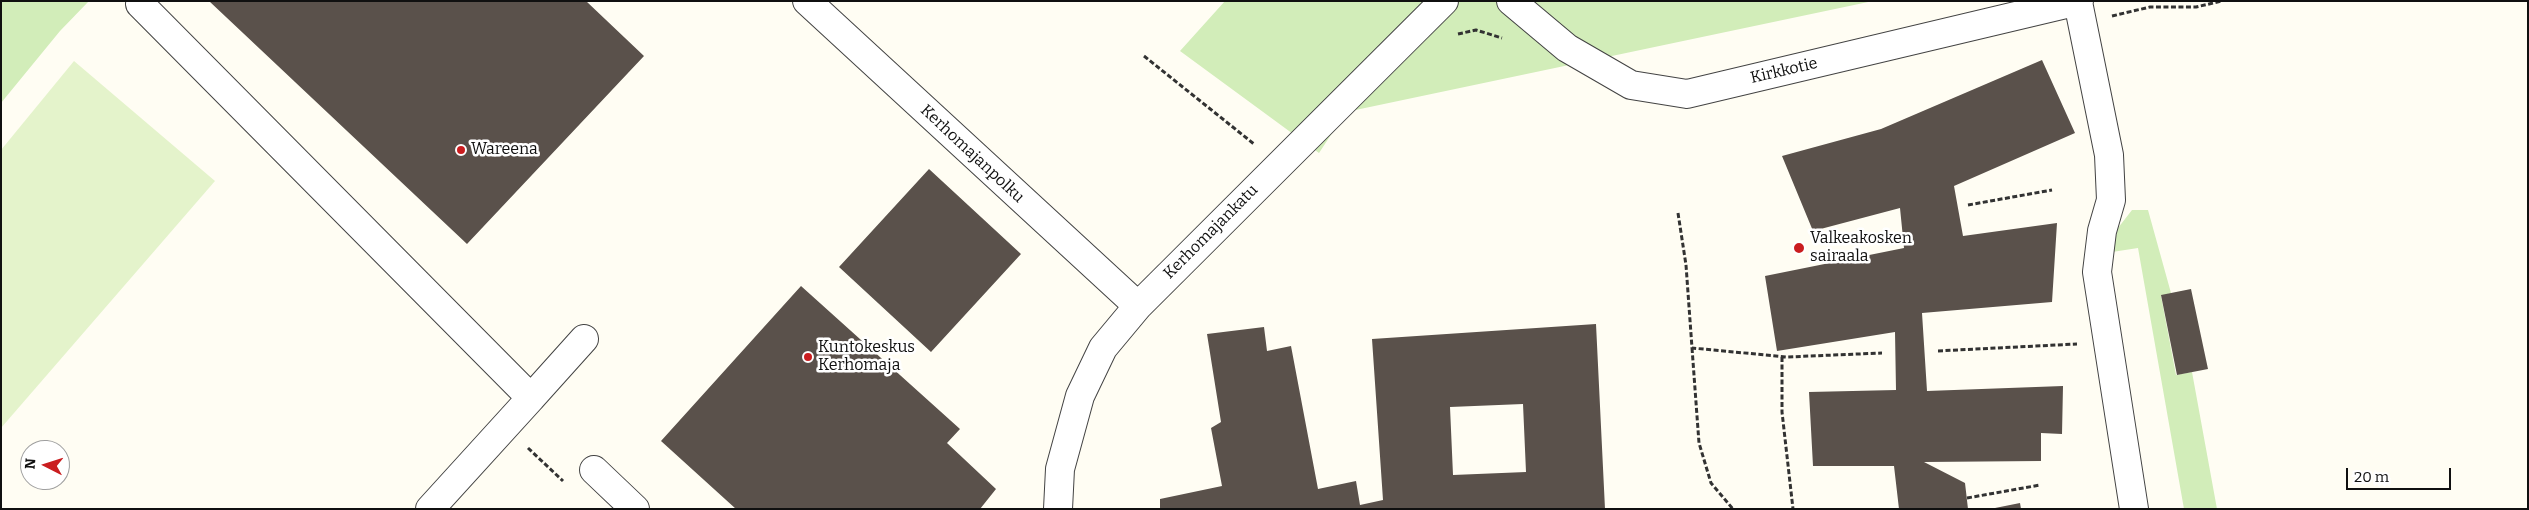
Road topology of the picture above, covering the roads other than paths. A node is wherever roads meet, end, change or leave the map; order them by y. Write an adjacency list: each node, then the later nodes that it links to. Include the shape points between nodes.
1 (142, 1): 8 (street, via 140,4)
2 (807, 1): 6 (street, Kerhomajanpolku)
3 (1444, 1): 6 (street, Kerhomajankatu)
4 (1511, 1): 5 (street, Kirkkotie, via 1567,48 1631,85 1687,94)
5 (2079, 1): 13 (street, via 2109,155 2111,200 2102,231 2097,272)
6 (1138, 306): 12 (street, Kerhomajankatu, via 1103,348 1080,396 1060,469)
7 (584, 339): 8 (street)
8 (531, 398): 10 (street)
9 (594, 470): 11 (street)
10 (430, 509)
11 (635, 509)
12 (1058, 509)
13 (2134, 509)

